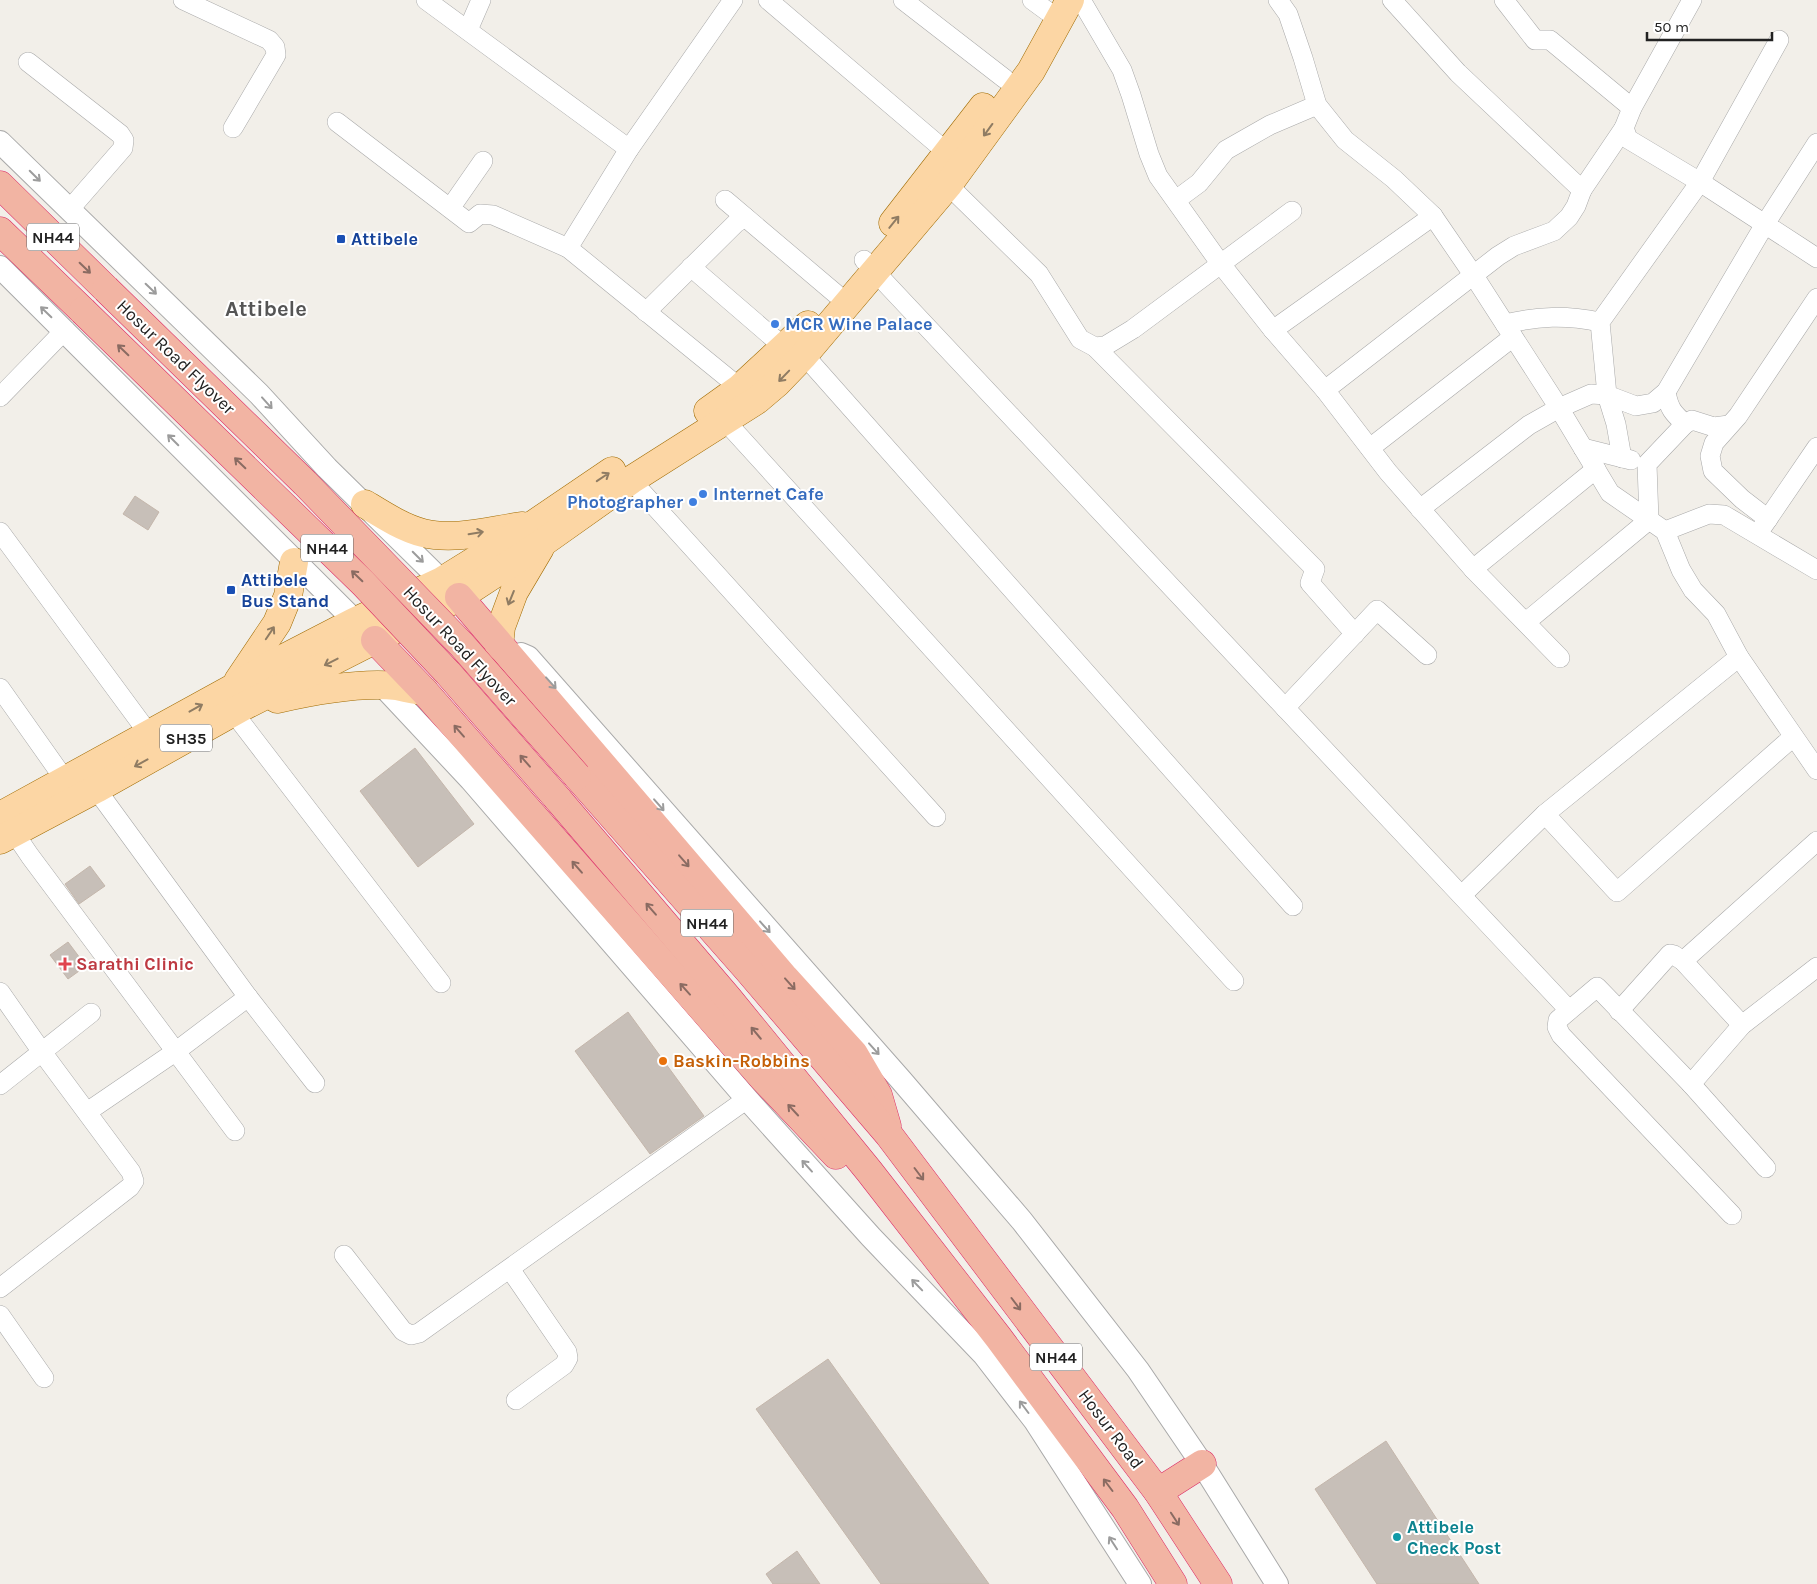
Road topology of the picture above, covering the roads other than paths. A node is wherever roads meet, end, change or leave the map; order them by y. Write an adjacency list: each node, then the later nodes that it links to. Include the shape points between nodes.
1 (183, 0): 20 (street, via 269,40 275,47 276,55)
2 (426, 0): 13 (street)
3 (481, 0): 13 (street)
4 (733, 0): 24 (street)
5 (768, 0): 26 (street)
6 (903, 0): 16 (street)
7 (1081, 0): 31 (street, via 1122,70 1158,176)
8 (1278, 0): 17 (street, via 1288,14)
9 (1392, 0): 29 (street, via 1458,73)
10 (1504, 0): 18 (street, via 1535,40 1550,40)
11 (1692, 0): 18 (street)
12 (1051, 3): 16 (main road, SH35, via 1029,45); 26 (main road, SH35, one-way to 26, via 1030,70)
13 (468, 30): 24 (street)
14 (1779, 40): 27 (street)
15 (28, 62): 33 (street, via 124,140 123,148)
16 (1005, 79): 26 (main road, SH35)
17 (1317, 105): 31 (street, via 1270,125 1226,150 1200,183); 35 (street, via 1345,140 1394,179)
18 (1632, 108): 21 (street)
19 (337, 122): 32 (street)
20 (233, 128)
21 (1624, 128): 27 (street, via 1628,138); 29 (street)
22 (0, 142): 33 (street, one-way to 33)
23 (1817, 143): 37 (street)
24 (629, 150): 39 (street)
25 (483, 161): 32 (street)
26 (952, 168): 42 (main road, SH35, via 906,207); 53 (street, via 1039,274 1080,339)
27 (1700, 182): 37 (street); 50 (street)
28 (0, 185): 128 (highway, Hosur Road Flyover / NH44, one-way to 128, bridge, via 305,483 447,630)
29 (1582, 190): 45 (street, via 1569,217 1554,231 1514,246)
30 (724, 200): 36 (street)
31 (1176, 200): 41 (street)
32 (451, 207): 39 (street, via 469,223 480,214 493,215)
33 (70, 210): 70 (street, one-way to 70, via 259,394)
34 (1292, 210): 41 (street)
35 (1433, 216): 45 (street); 51 (street)
36 (745, 217): 44 (street); 46 (street)
37 (1765, 224): 40 (street); 56 (street)
38 (0, 231): 49 (highway, Hosur Road Flyover / NH44)
39 (568, 248): 48 (street)
40 (1817, 258)
41 (1220, 263): 51 (street); 53 (street, via 1133,329 1105,346)
42 (870, 266): 46 (main road, SH35); 54 (main road, SH35); 97 (street)
43 (0, 267): 49 (street, one-way to 43)
44 (691, 267): 48 (street); 54 (street)
45 (1474, 276): 52 (street); 55 (street)
46 (836, 294): 54 (main road, SH35, via 800,334)
47 (1817, 298): 63 (street)
48 (646, 312): 57 (street)
49 (74, 321): 59 (street); 80 (street, one-way to 49); 130 (highway, Hosur Road Flyover / NH44, one-way to 49, bridge, via 728,998 448,673 363,583)
50 (1600, 322): 52 (street, via 1576,317 1533,318); 58 (street)
51 (1273, 330): 55 (street)
52 (1509, 331): 60 (street); 65 (street)
53 (1095, 347): 87 (street, via 1314,569 1310,582)
54 (794, 351): 57 (main road, SH35); 109 (street)
55 (1325, 390): 65 (street)
56 (1666, 392): 58 (street, via 1653,403 1636,406); 62 (street, via 1668,405)
57 (746, 395): 61 (main road, SH35)
58 (1606, 395): 60 (street, via 1591,394); 67 (street, via 1616,424)
59 (0, 397)
60 (1559, 408): 66 (street); 73 (street, via 1529,426)
61 (719, 414): 71 (main road, SH35); 78 (main road, SH35, one-way to 61, via 618,466); 112 (street)
62 (1685, 424): 63 (street, via 1692,420 1714,427); 68 (street)
63 (1729, 425): 74 (street, via 1714,443 1710,456 1713,471)
64 (1817, 447): 74 (street)
65 (1370, 448): 73 (street)
66 (1583, 448): 67 (street); 69 (street)
67 (1622, 458): 68 (street)
68 (1647, 464): 75 (street)
69 (1596, 469): 75 (street, via 1610,492); 82 (street)
70 (338, 480): 72 (street); 80 (street)
71 (631, 480): 78 (main road, SH35); 105 (street)
72 (365, 504): 78 (main road, one-way to 78, via 424,534); 81 (street); 84 (street, one-way to 84)
73 (1420, 509): 82 (street)
74 (1768, 519): 79 (street)
75 (1649, 520): 76 (street); 86 (street)
76 (1665, 531): 79 (street, via 1709,514 1724,514); 91 (street, via 1680,570 1693,590 1716,614)
77 (0, 532): 98 (street)
78 (539, 532): 84 (main road, SH35); 89 (main road, one-way to 89, via 500,627)
79 (1758, 534): 83 (street)
80 (273, 541): 81 (street)
81 (294, 562): 85 (street); 96 (main road, one-way to 81, via 288,596)
82 (1473, 569): 86 (street)
83 (1817, 570)
84 (450, 589): 85 (main road, SH35); 88 (main road, SH35); 89 (highway)
85 (354, 622): 88 (street); 96 (main road, SH35, via 269,666)
86 (1526, 622): 92 (street)
87 (1355, 634): 90 (street, via 1377,610); 97 (street)
88 (375, 640): 95 (highway); 96 (main road, SH35, one-way to 96)
89 (499, 646): 95 (street); 128 (highway, one-way to 128, via 854,1054 878,1095); 138 (street, one-way to 138, via 528,657 908,1087 1041,1245 1138,1370)
90 (1427, 655)
91 (1740, 657): 99 (street); 104 (street)
92 (1560, 658)
93 (383, 686): 95 (main road); 96 (main road); 101 (street)
94 (0, 688): 102 (street)
95 (424, 691): 101 (highway, one-way to 95)
96 (237, 702): 98 (main road, SH35, one-way to 96); 103 (main road, SH35, one-way to 103); 113 (street)
97 (1285, 708): 108 (street)
98 (150, 734): 102 (main road, SH35)
99 (1793, 737): 100 (street); 104 (street, via 1617,892)
100 (1817, 770)
101 (479, 772): 125 (street); 130 (highway, one-way to 101, via 849,1169)
102 (65, 780): 106 (main road, SH35)
103 (96, 789): 106 (main road, SH35); 115 (street)
104 (1545, 814): 108 (street)
105 (936, 817)
106 (4, 826): 121 (street)
107 (1817, 841): 110 (street)
108 (1462, 895): 116 (street)
109 (1293, 906)
110 (1683, 962): 117 (street, via 1670,954); 119 (street)
111 (1817, 967): 119 (street)
112 (1234, 981)
113 (441, 983)
114 (0, 992): 120 (street)
115 (248, 997): 121 (street); 122 (street)
116 (1569, 1010): 117 (street, via 1597,987); 131 (street, via 1558,1020 1561,1035)
117 (1620, 1011): 123 (street)
118 (91, 1014): 120 (street)
119 (1742, 1025): 123 (street)
120 (42, 1052): 124 (street); 126 (street)
121 (175, 1052): 126 (street); 127 (street)
122 (315, 1083)
123 (1691, 1084): 129 (street)
124 (0, 1085)
125 (747, 1099): 133 (street); 140 (street, one-way to 125, via 1035,1421 984,1354 871,1237)
126 (87, 1112): 134 (street, via 131,1172 134,1181)
127 (235, 1131)
128 (889, 1135): 139 (highway, Hosur Road / NH44, one-way to 139)
129 (1766, 1168)
130 (869, 1171): 141 (highway, Hosur Road / NH44, one-way to 130, via 1125,1508)
131 (1732, 1215)
132 (344, 1255): 133 (street, via 403,1331 411,1335 419,1333)
133 (510, 1269): 137 (street, via 568,1358 564,1365)
134 (0, 1288)
135 (0, 1315): 136 (street)
136 (44, 1378)
137 (516, 1400)
138 (1202, 1464): 139 (highway); 143 (street)
139 (1158, 1492): 142 (highway, Hosur Road / NH44, one-way to 142)
140 (1140, 1584)
141 (1173, 1584)
142 (1218, 1584)
143 (1277, 1584)

